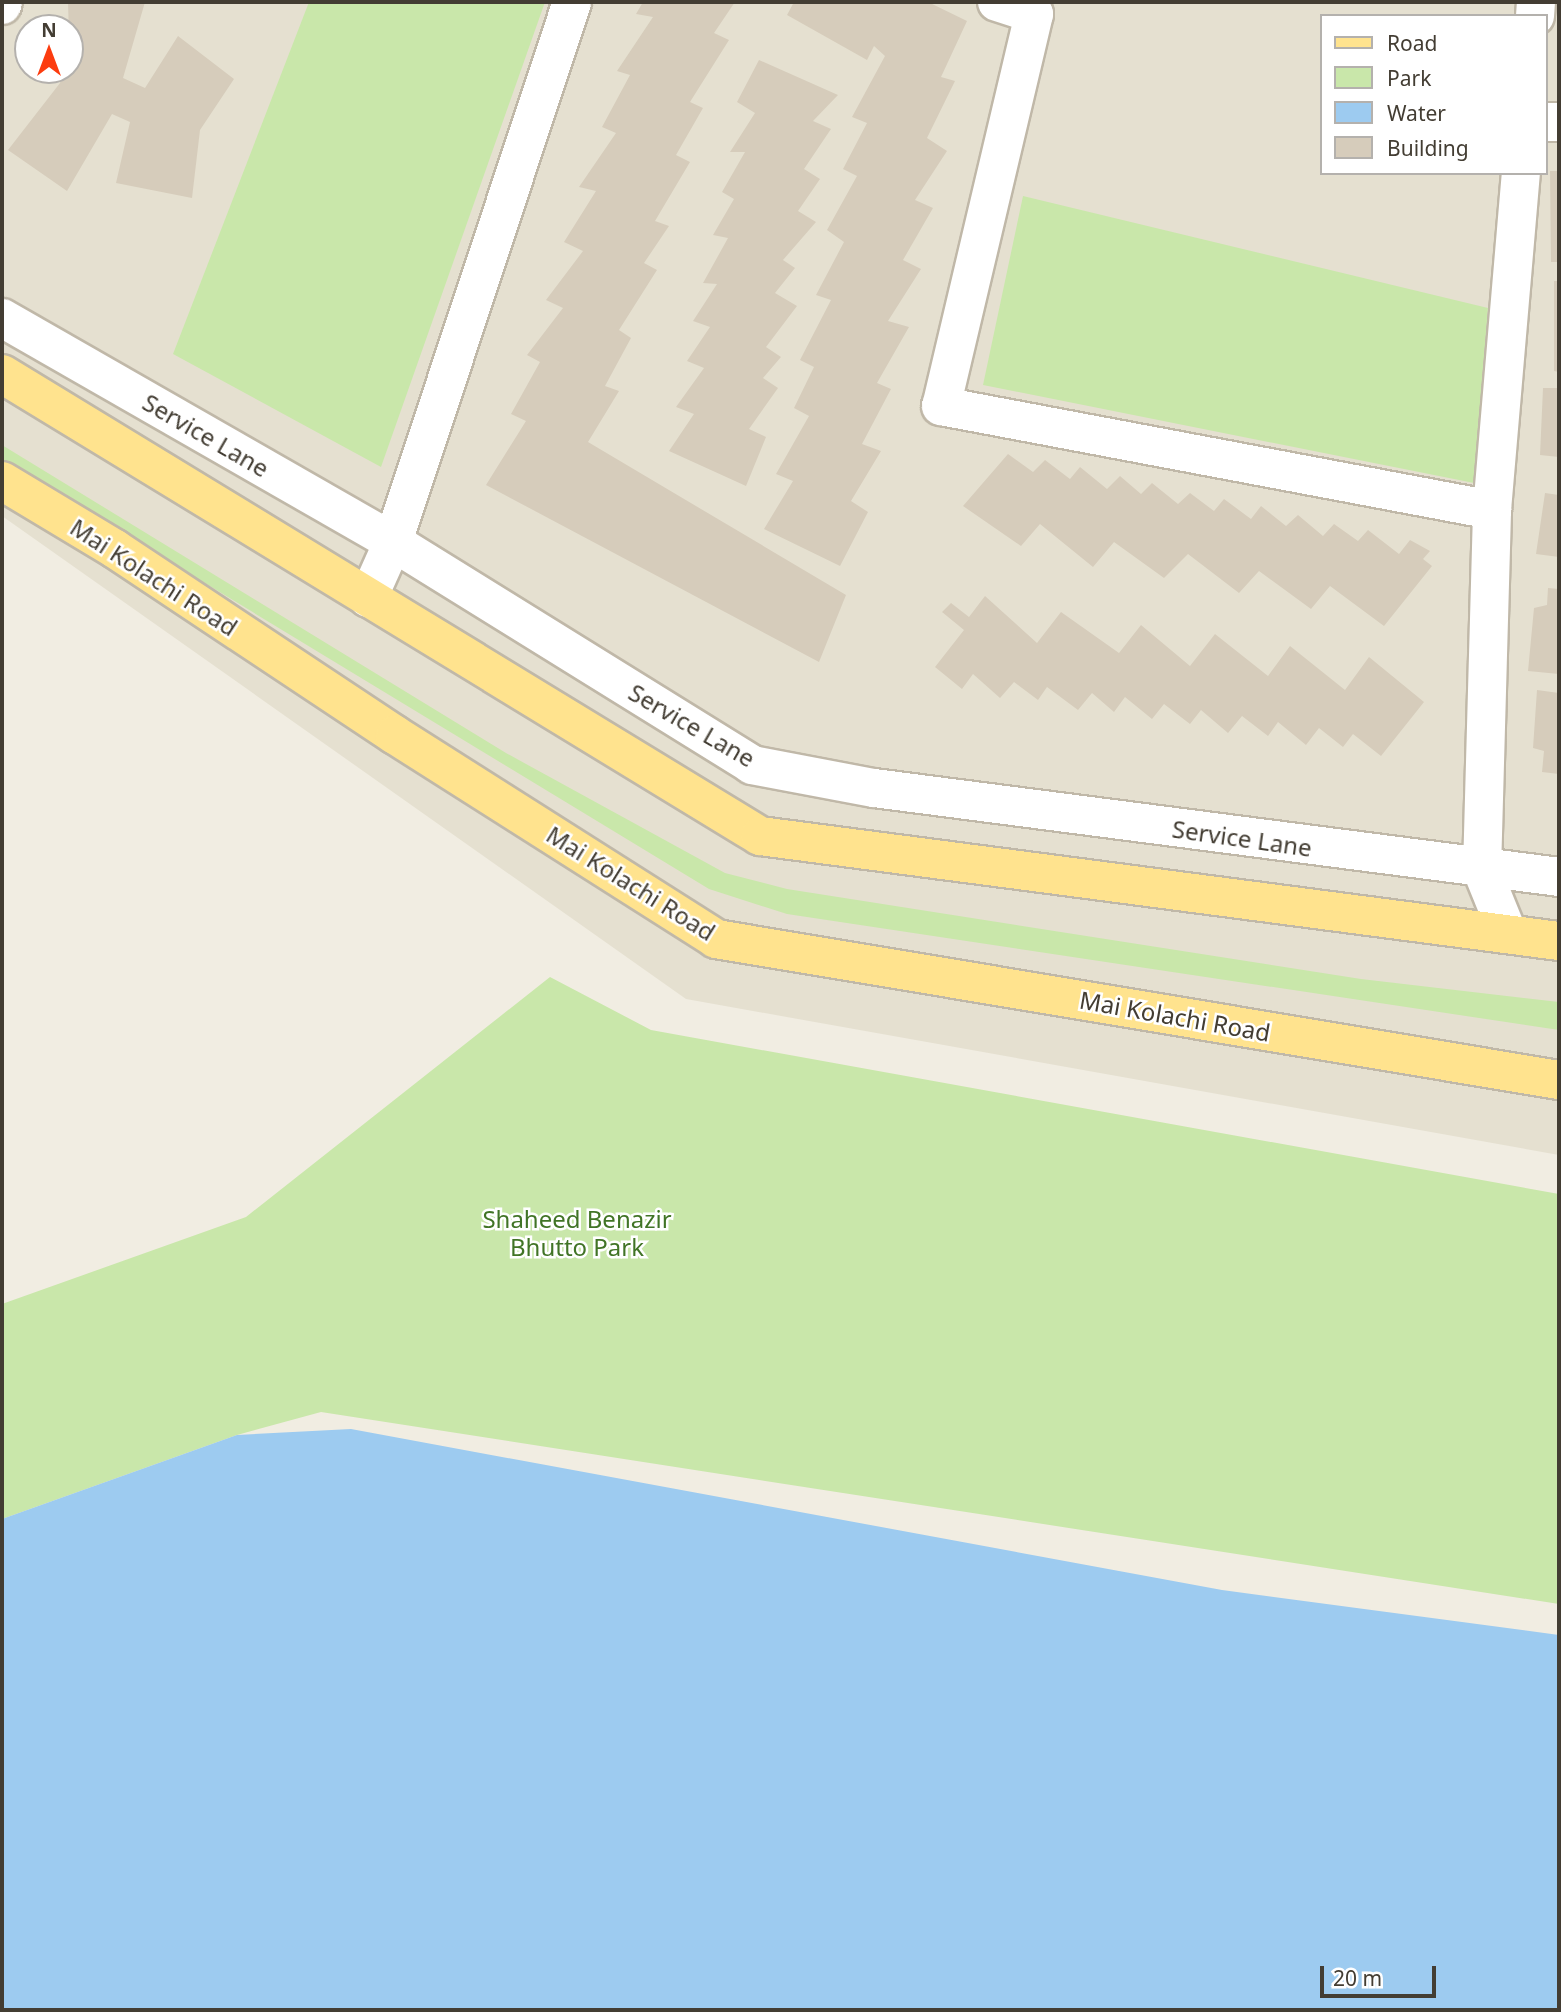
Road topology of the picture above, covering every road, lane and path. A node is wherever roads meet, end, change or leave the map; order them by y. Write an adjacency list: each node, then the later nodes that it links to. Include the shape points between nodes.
1 (572, 2): 8 (street)
2 (997, 2): 7 (street, via 1034,14 941,406)
3 (1521, 175): 7 (street)
4 (2, 318): 8 (street, Service Lane)
5 (2, 374): 9 (main road)
6 (2, 481): 14 (main road, Mai Kolachi Road, via 115,549 395,735 716,939)
7 (1492, 510): 10 (street)
8 (393, 541): 9 (street); 10 (street, Service Lane, via 752,765 874,788)
9 (368, 598): 12 (main road, via 760,836)
10 (1482, 870): 11 (street, Service Lane); 12 (street)
11 (1559, 877)
12 (1508, 934): 13 (main road)
13 (1559, 941)
14 (1559, 1080)

